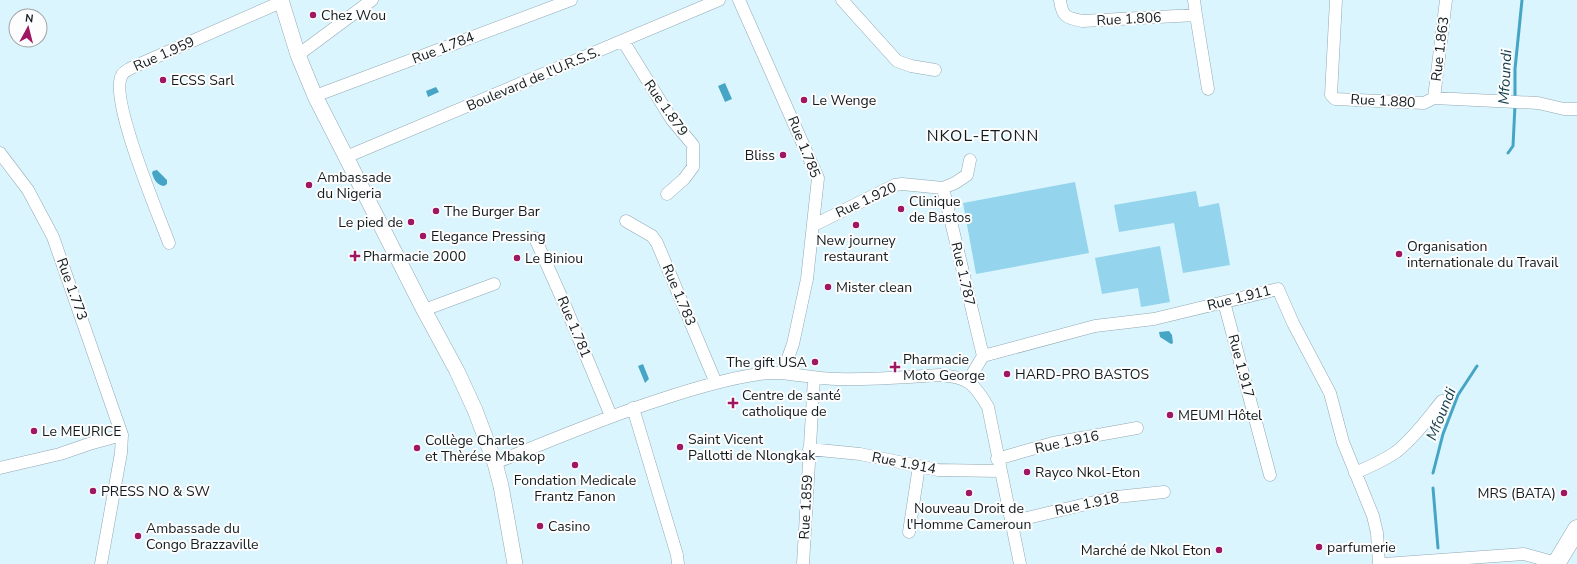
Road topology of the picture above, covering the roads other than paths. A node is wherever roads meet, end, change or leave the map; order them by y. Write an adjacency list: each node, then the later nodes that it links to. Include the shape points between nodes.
1 (372, 0): 14 (street)
2 (571, 0): 11 (street, Rue 1.784)
3 (719, 0): 13 (street, Boulevard de l'U.R.S.S.)
4 (739, 0): 26 (street, Rue 1.785, via 818,178)
5 (842, 0): 15 (street, via 897,61)
6 (1060, 0): 12 (street, Rue 1.806, via 1062,12 1068,18 1082,22)
7 (1194, 0): 12 (street)
8 (1336, 0): 18 (street, Rue 1.880, via 1332,97 1424,103)
9 (1446, 0): 18 (street, Rue 1.863)
10 (281, 1): 14 (main road); 28 (street, Rue 1.959, via 122,73 120,80 124,119)
11 (557, 2): 17 (street, Rue 1.784)
12 (1196, 15): 16 (street)
13 (623, 41): 21 (street, Boulevard de l'U.R.S.S.); 24 (street, Rue 1.879, via 672,120 693,145 693,167)
14 (298, 55): 17 (main road)
15 (935, 70)
16 (1208, 89)
17 (315, 96): 21 (main road)
18 (1434, 98): 19 (street, Rue 1.880, via 1538,103)
19 (1577, 109)
20 (0, 153): 41 (street, Rue 1.773, via 28,190 53,237)
21 (346, 157): 31 (main road)
22 (970, 160): 23 (street, via 967,175)
23 (943, 188): 26 (street, Rue 1.920, via 895,185); 32 (street, Rue 1.787)
24 (667, 194)
25 (626, 221): 36 (street, Rue 1.783, via 652,236 657,243)
26 (814, 225): 33 (street, Rue 1.785, via 800,314)
27 (535, 238): 39 (street, Rue 1.781)
28 (169, 243)
29 (494, 284): 31 (street)
30 (1224, 302): 32 (street, Rue 1.911, via 1154,319 1095,326); 47 (street, Rue 1.911, via 1278,289 1330,393 1343,442); 48 (street, Rue 1.917)
31 (424, 310): 43 (main road, via 457,371)
32 (983, 356): 35 (street)
33 (783, 372): 34 (street); 36 (street)
34 (814, 378): 35 (street, via 956,376); 42 (street, Rue 1.859)
35 (968, 381): 44 (street, via 979,392 988,407)
36 (716, 383): 38 (street)
37 (1442, 401): 47 (street, via 1397,451)
38 (633, 408): 39 (street); 56 (street)
39 (611, 416): 43 (street)
40 (1137, 428): 44 (street, Rue 1.916, via 1053,443)
41 (122, 435): 46 (street, via 60,454); 54 (street, Rue 1.773)
42 (809, 449): 45 (street, Rue 1.914, via 860,454); 57 (street, Rue 1.859)
43 (495, 463): 55 (main road)
44 (999, 465): 45 (street, Rue 1.914, via 938,470); 50 (street)
45 (919, 466): 52 (street)
46 (0, 468)
47 (1355, 474): 59 (street, Rue 1.911, via 1373,516)
48 (1270, 476)
49 (1164, 492): 50 (street, Rue 1.918, via 1116,497)
50 (1010, 522): 58 (street)
51 (1577, 529): 53 (highway)
52 (909, 532)
53 (1558, 563): 60 (street, via 1524,554)
54 (101, 564)
55 (515, 564)
56 (678, 564)
57 (803, 564)
58 (1020, 564)
59 (1379, 564)
60 (1384, 564)

